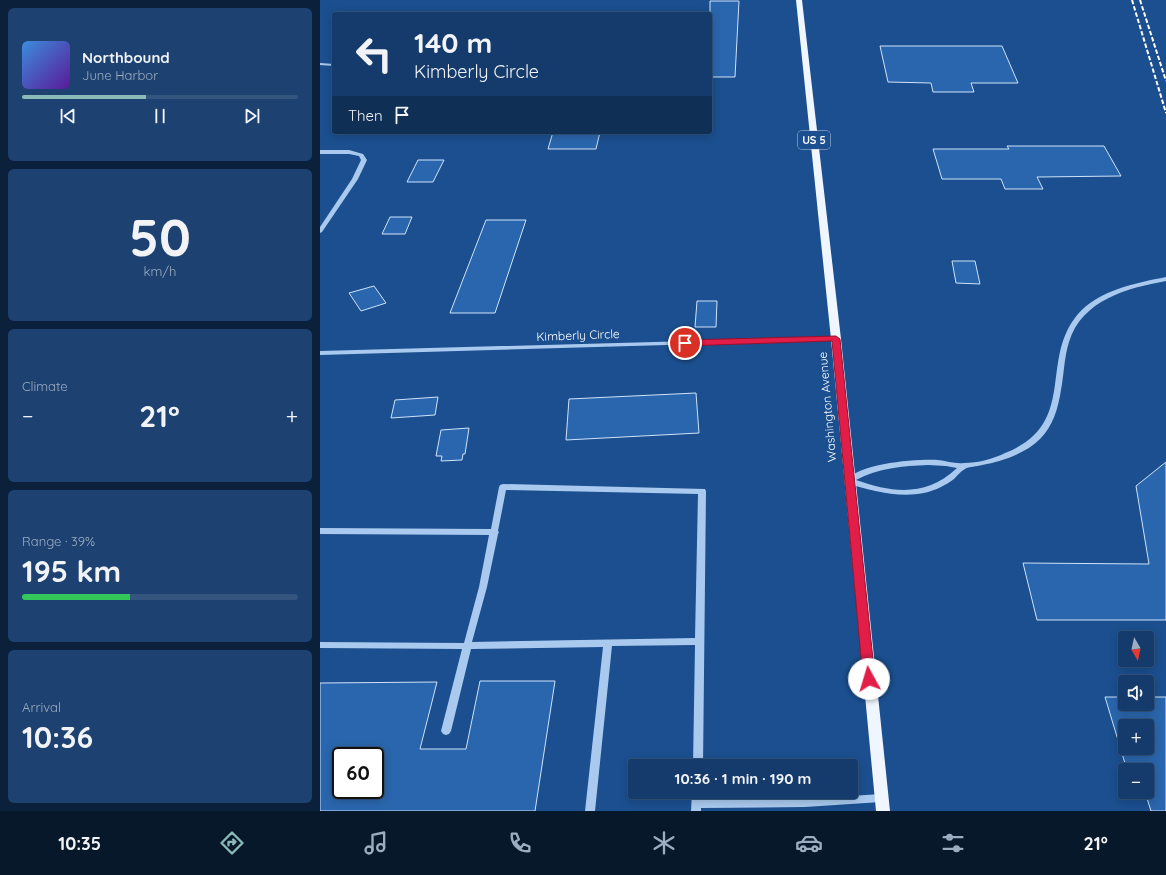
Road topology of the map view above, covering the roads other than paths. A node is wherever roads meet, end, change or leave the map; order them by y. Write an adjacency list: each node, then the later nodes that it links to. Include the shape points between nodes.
1 (799, 0): 7 (main road, Washington Avenue / US 5)
2 (320, 64): 3 (street)
3 (332, 65)
4 (320, 152): 5 (street, via 349,152 361,155 364,160 355,179)
5 (320, 231)
6 (1166, 279): 9 (street, via 1114,291 1090,308 1076,321 1067,340 1054,413 1044,431 1029,444 1010,454)
7 (836, 339): 8 (street, Kimberly Circle); 10 (main road, Washington Avenue / US 5)
8 (320, 353)
9 (963, 466): 10 (street, via 928,463 881,467); 10 (street, via 949,480 935,488 905,493 869,488)
10 (849, 480): 19 (main road, Washington Avenue / US 5)
11 (320, 531): 12 (street)
12 (495, 532): 13 (street, via 503,487 702,491); 16 (street)
13 (700, 640): 14 (street); 18 (street)
14 (608, 643): 16 (street); 21 (street)
15 (320, 645): 16 (street)
16 (467, 646): 17 (street)
17 (446, 732)
18 (698, 759)
19 (882, 805): 20 (street, via 805,803)
20 (696, 807)
21 (590, 811)

